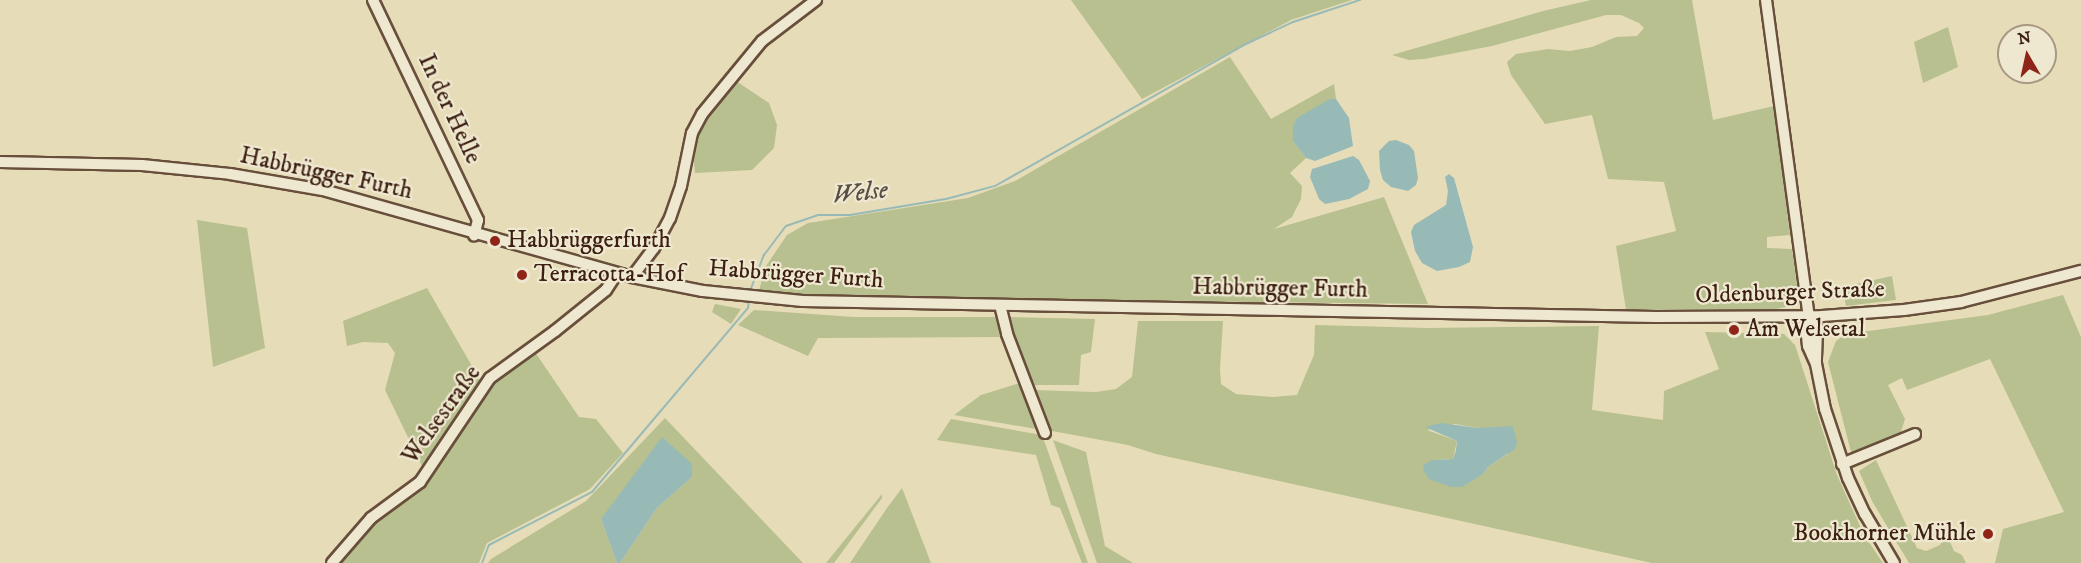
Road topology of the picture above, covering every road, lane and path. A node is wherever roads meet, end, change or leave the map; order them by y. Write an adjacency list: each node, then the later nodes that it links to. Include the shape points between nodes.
1 (373, 0): 5 (street, In der Helle, via 478,219)
2 (816, 0): 8 (street, via 762,41 702,114 692,133 670,218)
3 (1766, 0): 11 (street)
4 (0, 162): 5 (street, Habbrügger Furth, via 142,165 230,174 323,190)
5 (475, 235): 7 (street, Habbrügger Furth)
6 (2081, 272): 11 (street, Oldenburger Straße, via 1961,302)
7 (617, 273): 8 (street, Habbrügger Furth); 15 (street, Welsestraße, via 612,285 490,378 420,482 370,518)
8 (632, 278): 9 (street, Habbrügger Furth, via 758,298)
9 (1000, 305): 10 (street, Habbrügger Furth); 12 (street, via 1007,334)
10 (1496, 314): 11 (street, Oldenburger Straße)
11 (1809, 317): 14 (street, via 1808,345)
12 (1045, 433)
13 (1915, 434): 14 (street)
14 (1842, 464): 16 (street)
15 (332, 563)
16 (1894, 563)

